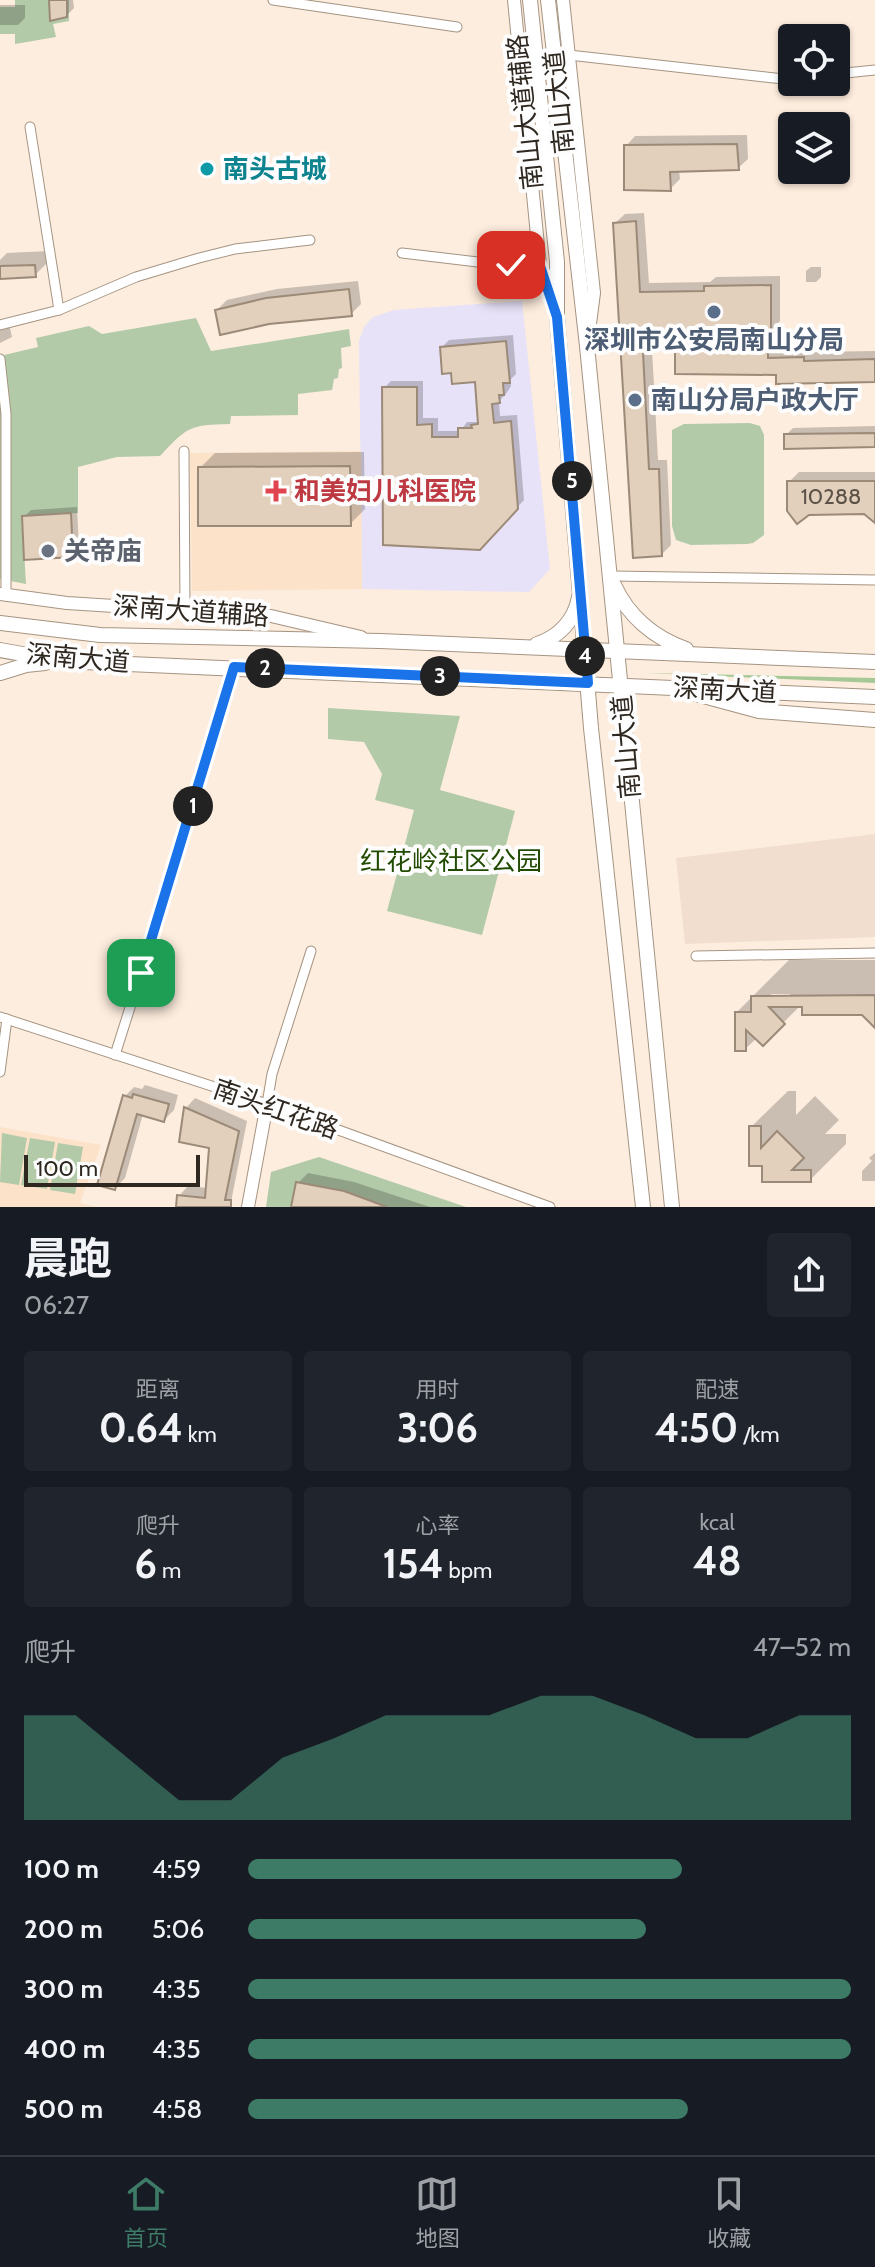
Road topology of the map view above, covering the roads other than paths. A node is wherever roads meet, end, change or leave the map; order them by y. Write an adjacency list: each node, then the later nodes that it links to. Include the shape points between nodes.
1 (273, 0): 6 (street)
2 (514, 0): 14 (street, 南山大道辅路)
3 (530, 0): 16 (main road, 南山大道, via 557,262)
4 (548, 0): 18 (main road, 南山大道)
5 (563, 0): 7 (street, 南山大道辅路)
6 (457, 27)
7 (569, 55): 10 (street); 18 (street, 南山大道辅路, via 594,293)
8 (875, 70): 9 (street)
9 (850, 73)
10 (778, 78)
11 (30, 127): 15 (street)
12 (310, 240): 15 (street, via 199,258 136,277)
13 (402, 253): 14 (street)
14 (540, 266): 16 (street, 南山大道辅路)
15 (59, 310): 17 (street)
16 (557, 317): 23 (main road, 南山大道)
17 (0, 325)
18 (587, 346): 21 (main road, 南山大道)
19 (0, 359): 24 (street, via 6,414)
20 (184, 451): 25 (street)
21 (611, 576): 22 (street); 31 (main road, 南山大道); 32 (main road, via 627,608 653,633)
22 (875, 580)
23 (581, 585): 28 (main road, via 578,605 564,628 553,638); 29 (main road, 南山大道)
24 (3, 595): 25 (street, 深南大道辅路)
25 (185, 611): 27 (street, 深南大道辅路, via 271,616)
26 (0, 623): 27 (main road, 深南大道, via 100,635)
27 (380, 641): 28 (main road, 深南大道)
28 (523, 647): 29 (main road, 深南大道)
29 (585, 649): 31 (main road, 深南大道); 37 (main road, 南山大道)
30 (0, 650): 33 (main road, 深南大道)
31 (617, 651): 32 (main road, 深南大道); 38 (main road, 南山大道)
32 (709, 655): 34 (main road, 深南大道)
33 (61, 661): 35 (main road, 深南大道); 36 (main road)
34 (875, 661)
35 (234, 667): 37 (main road, 深南大道); 46 (street)
36 (0, 673)
37 (588, 683): 38 (main road, 深南大道); 51 (main road, 南山大道)
38 (620, 684): 39 (main road, 深南大道); 52 (main road, 南山大道)
39 (676, 688): 40 (main road, 深南大道); 41 (main road, via 759,711)
40 (875, 697)
41 (875, 720)
42 (311, 951): 48 (street)
43 (875, 953): 44 (street)
44 (696, 956)
45 (4, 1018): 46 (street, 南头红花路); 47 (street)
46 (115, 1055): 48 (street, 南头红花路)
47 (0, 1072)
48 (267, 1104): 49 (street); 50 (street, 南头红花路)
49 (248, 1207)
50 (550, 1207)
51 (643, 1207)
52 (672, 1207)

